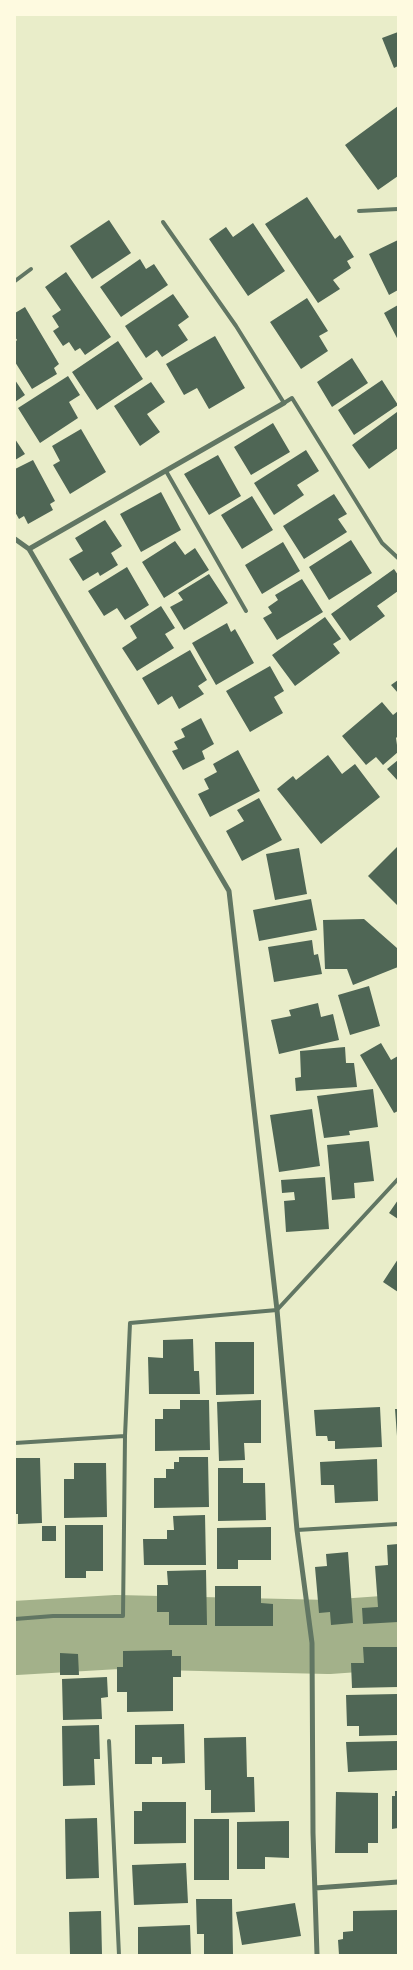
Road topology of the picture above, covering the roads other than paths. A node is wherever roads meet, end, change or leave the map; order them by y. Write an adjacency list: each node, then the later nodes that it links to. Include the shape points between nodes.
1 (398, 209): 2 (lane)
2 (359, 211)
3 (163, 222): 6 (lane, via 236,326)
4 (31, 269): 5 (lane)
5 (15, 280)
6 (284, 403): 7 (street); 10 (lane, via 292,398 382,543)
7 (166, 471): 9 (street); 11 (lane)
8 (15, 539): 9 (street)
9 (29, 548): 13 (street, via 229,891)
10 (398, 558)
11 (246, 611)
12 (398, 1179): 13 (lane)
13 (277, 1310): 14 (lane, via 130,1323); 17 (street)
14 (125, 1436): 15 (lane); 18 (lane, via 123,1616)
15 (15, 1443)
16 (398, 1524): 17 (lane)
17 (297, 1530): 21 (street, via 312,1643)
18 (15, 1619)
19 (109, 1741): 22 (lane)
20 (398, 1882): 21 (street)
21 (315, 1888): 23 (street)
22 (119, 1955)
23 (317, 1955)

